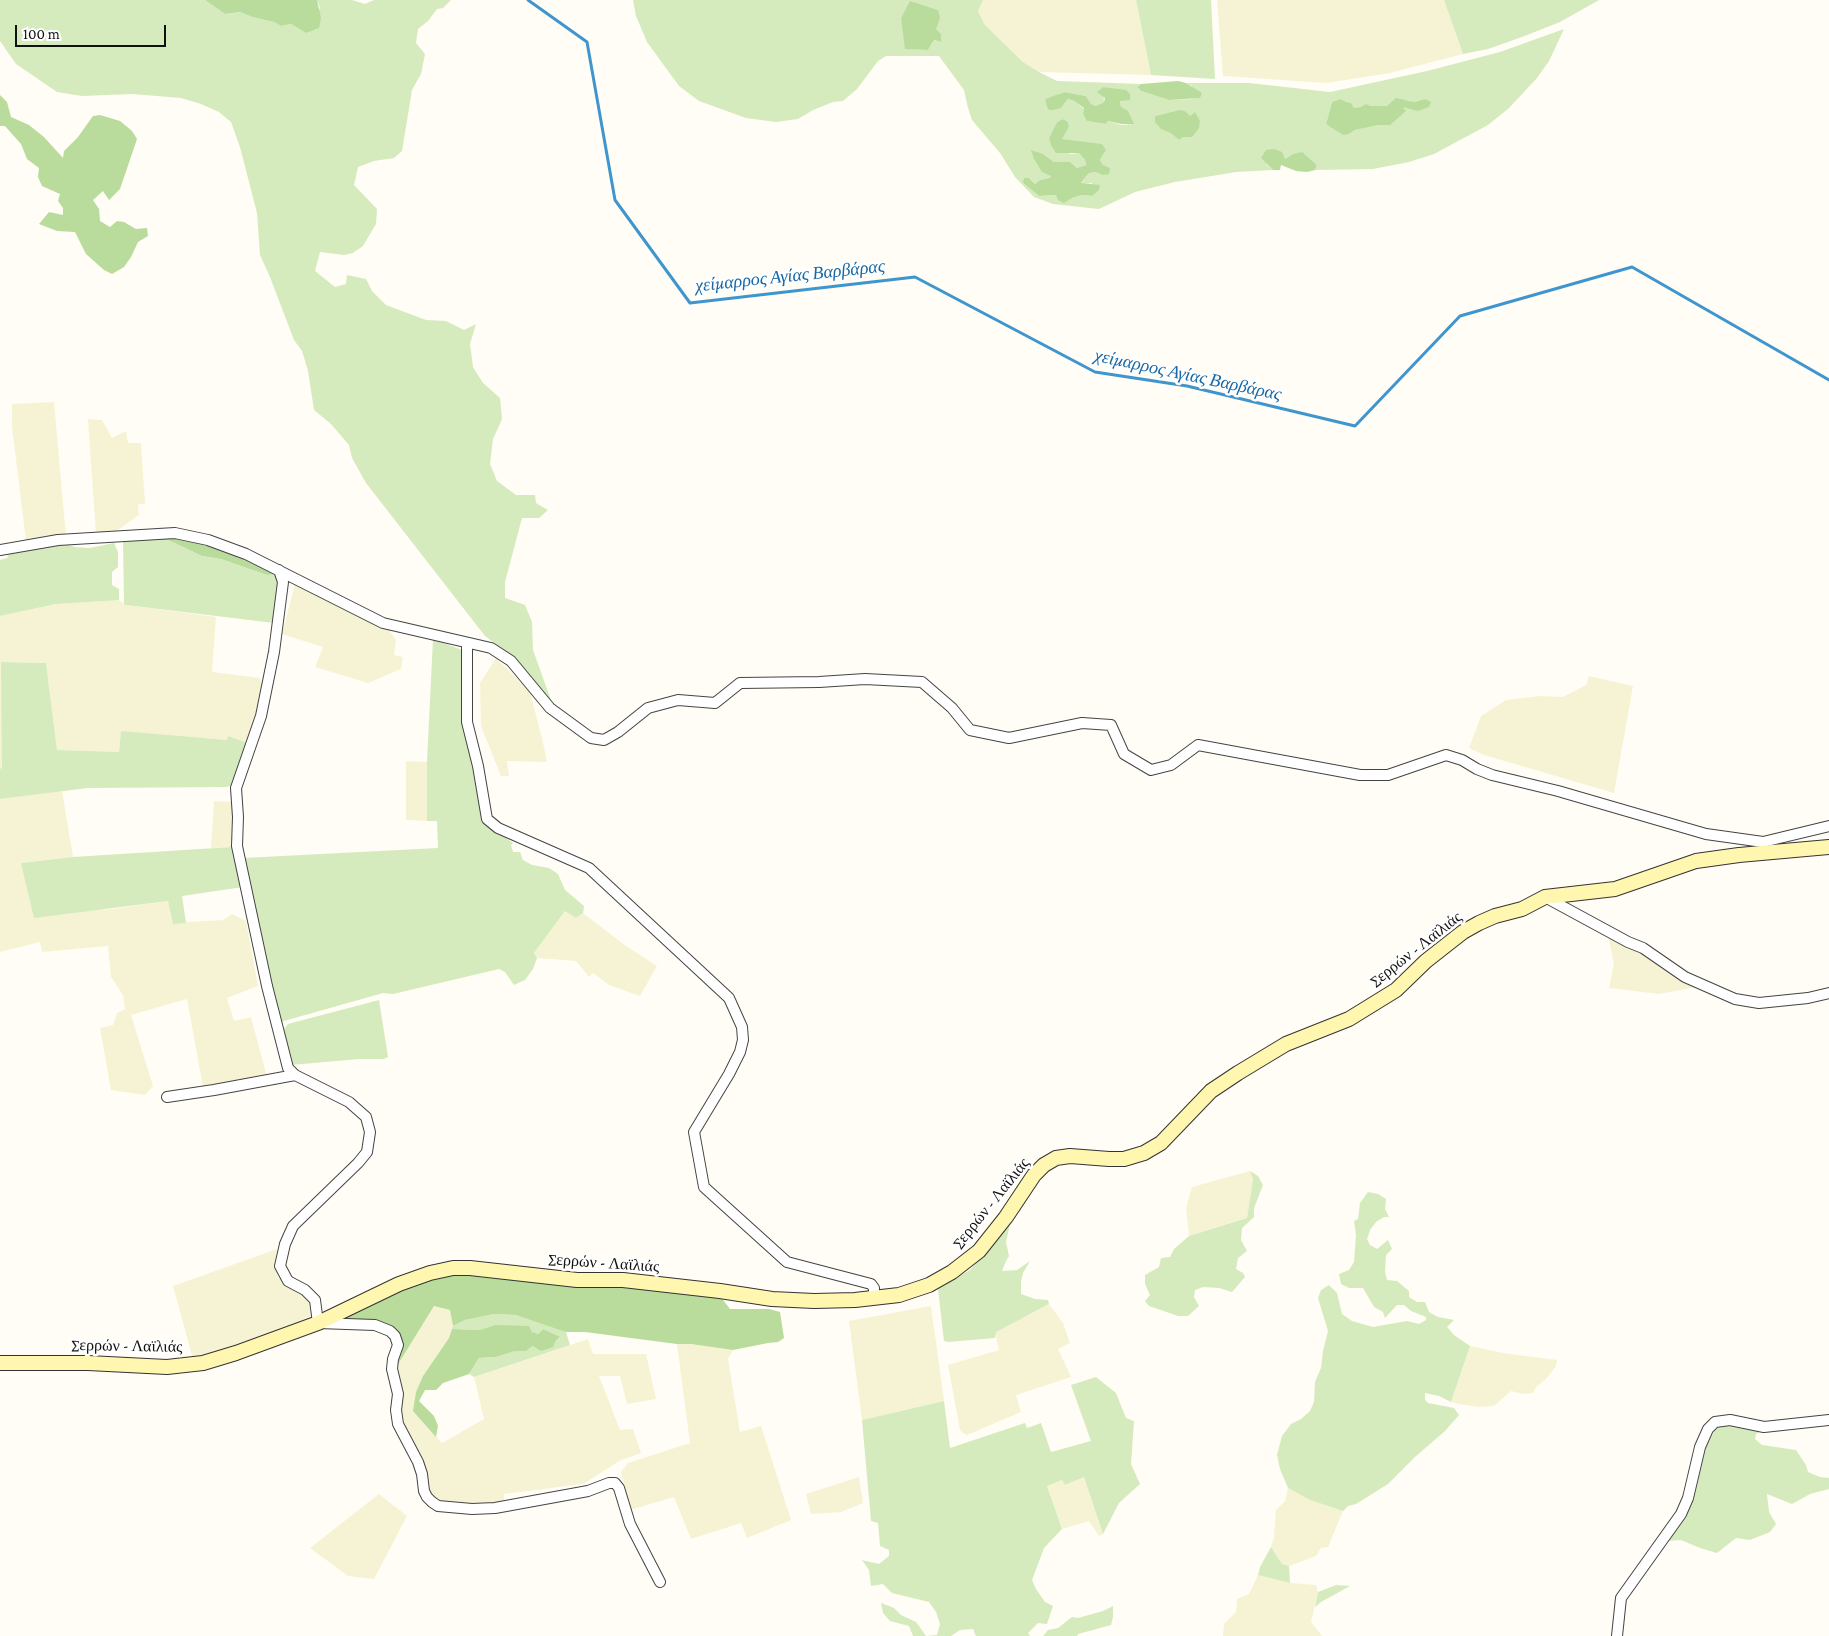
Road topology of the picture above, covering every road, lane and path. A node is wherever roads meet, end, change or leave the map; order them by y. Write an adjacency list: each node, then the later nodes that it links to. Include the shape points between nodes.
1 (0, 550): 2 (street, via 58,540 175,533 208,540)
2 (279, 570): 3 (street, via 384,623); 8 (street, via 283,582 274,652 261,716 236,788 237,846 267,986 288,1068)
3 (467, 644): 4 (street, via 491,648 511,661 550,708 591,738 604,740 648,708 678,700 715,703 740,683 865,679 922,682 952,708 970,730 1009,738 1082,723 1111,725 1124,754 1151,770 1171,765 1198,745 1360,775 1388,775 1446,755 1492,775 1706,834 1763,842); 10 (street, via 468,722 488,819 498,828 589,868 729,998 742,1027 740,1052 694,1132 704,1187 787,1262 871,1284)
4 (1829, 826)
5 (1829, 847): 6 (main road, Σερρών - Λαϊλιάς, via 1696,861 1615,889)
6 (1544, 897): 7 (street, via 1644,948 1684,977 1735,999 1759,1003); 10 (main road, Σερρών - Λαϊλιάς, via 1464,932 1396,990 1348,1019 1286,1044 1238,1073 1211,1091 1161,1143 1144,1153 1124,1159 1070,1156 1056,1158 1044,1165 979,1251 967,1261 929,1285 899,1295)
7 (1829, 994)
8 (295, 1075): 9 (street); 11 (street, via 349,1102 366,1117 370,1132 367,1152 293,1226 285,1244 280,1266 288,1281 315,1300)
9 (167, 1097)
10 (874, 1298): 11 (main road, Σερρών - Λαϊλιάς, via 772,1299 623,1280 577,1280 453,1268 399,1284)
11 (318, 1322): 12 (main road, Σερρών - Λαϊλιάς, via 203,1363 167,1367 88,1363); 14 (street, via 375,1325 395,1336 398,1345 392,1368 398,1394 398,1424 418,1462 424,1491 432,1502 438,1506 495,1508 616,1484 630,1524)
12 (0, 1364)
13 (1829, 1420): 15 (street, via 1764,1427 1730,1420 1715,1422 1700,1447 1681,1514 1622,1598)
14 (660, 1582)
15 (1617, 1636)

